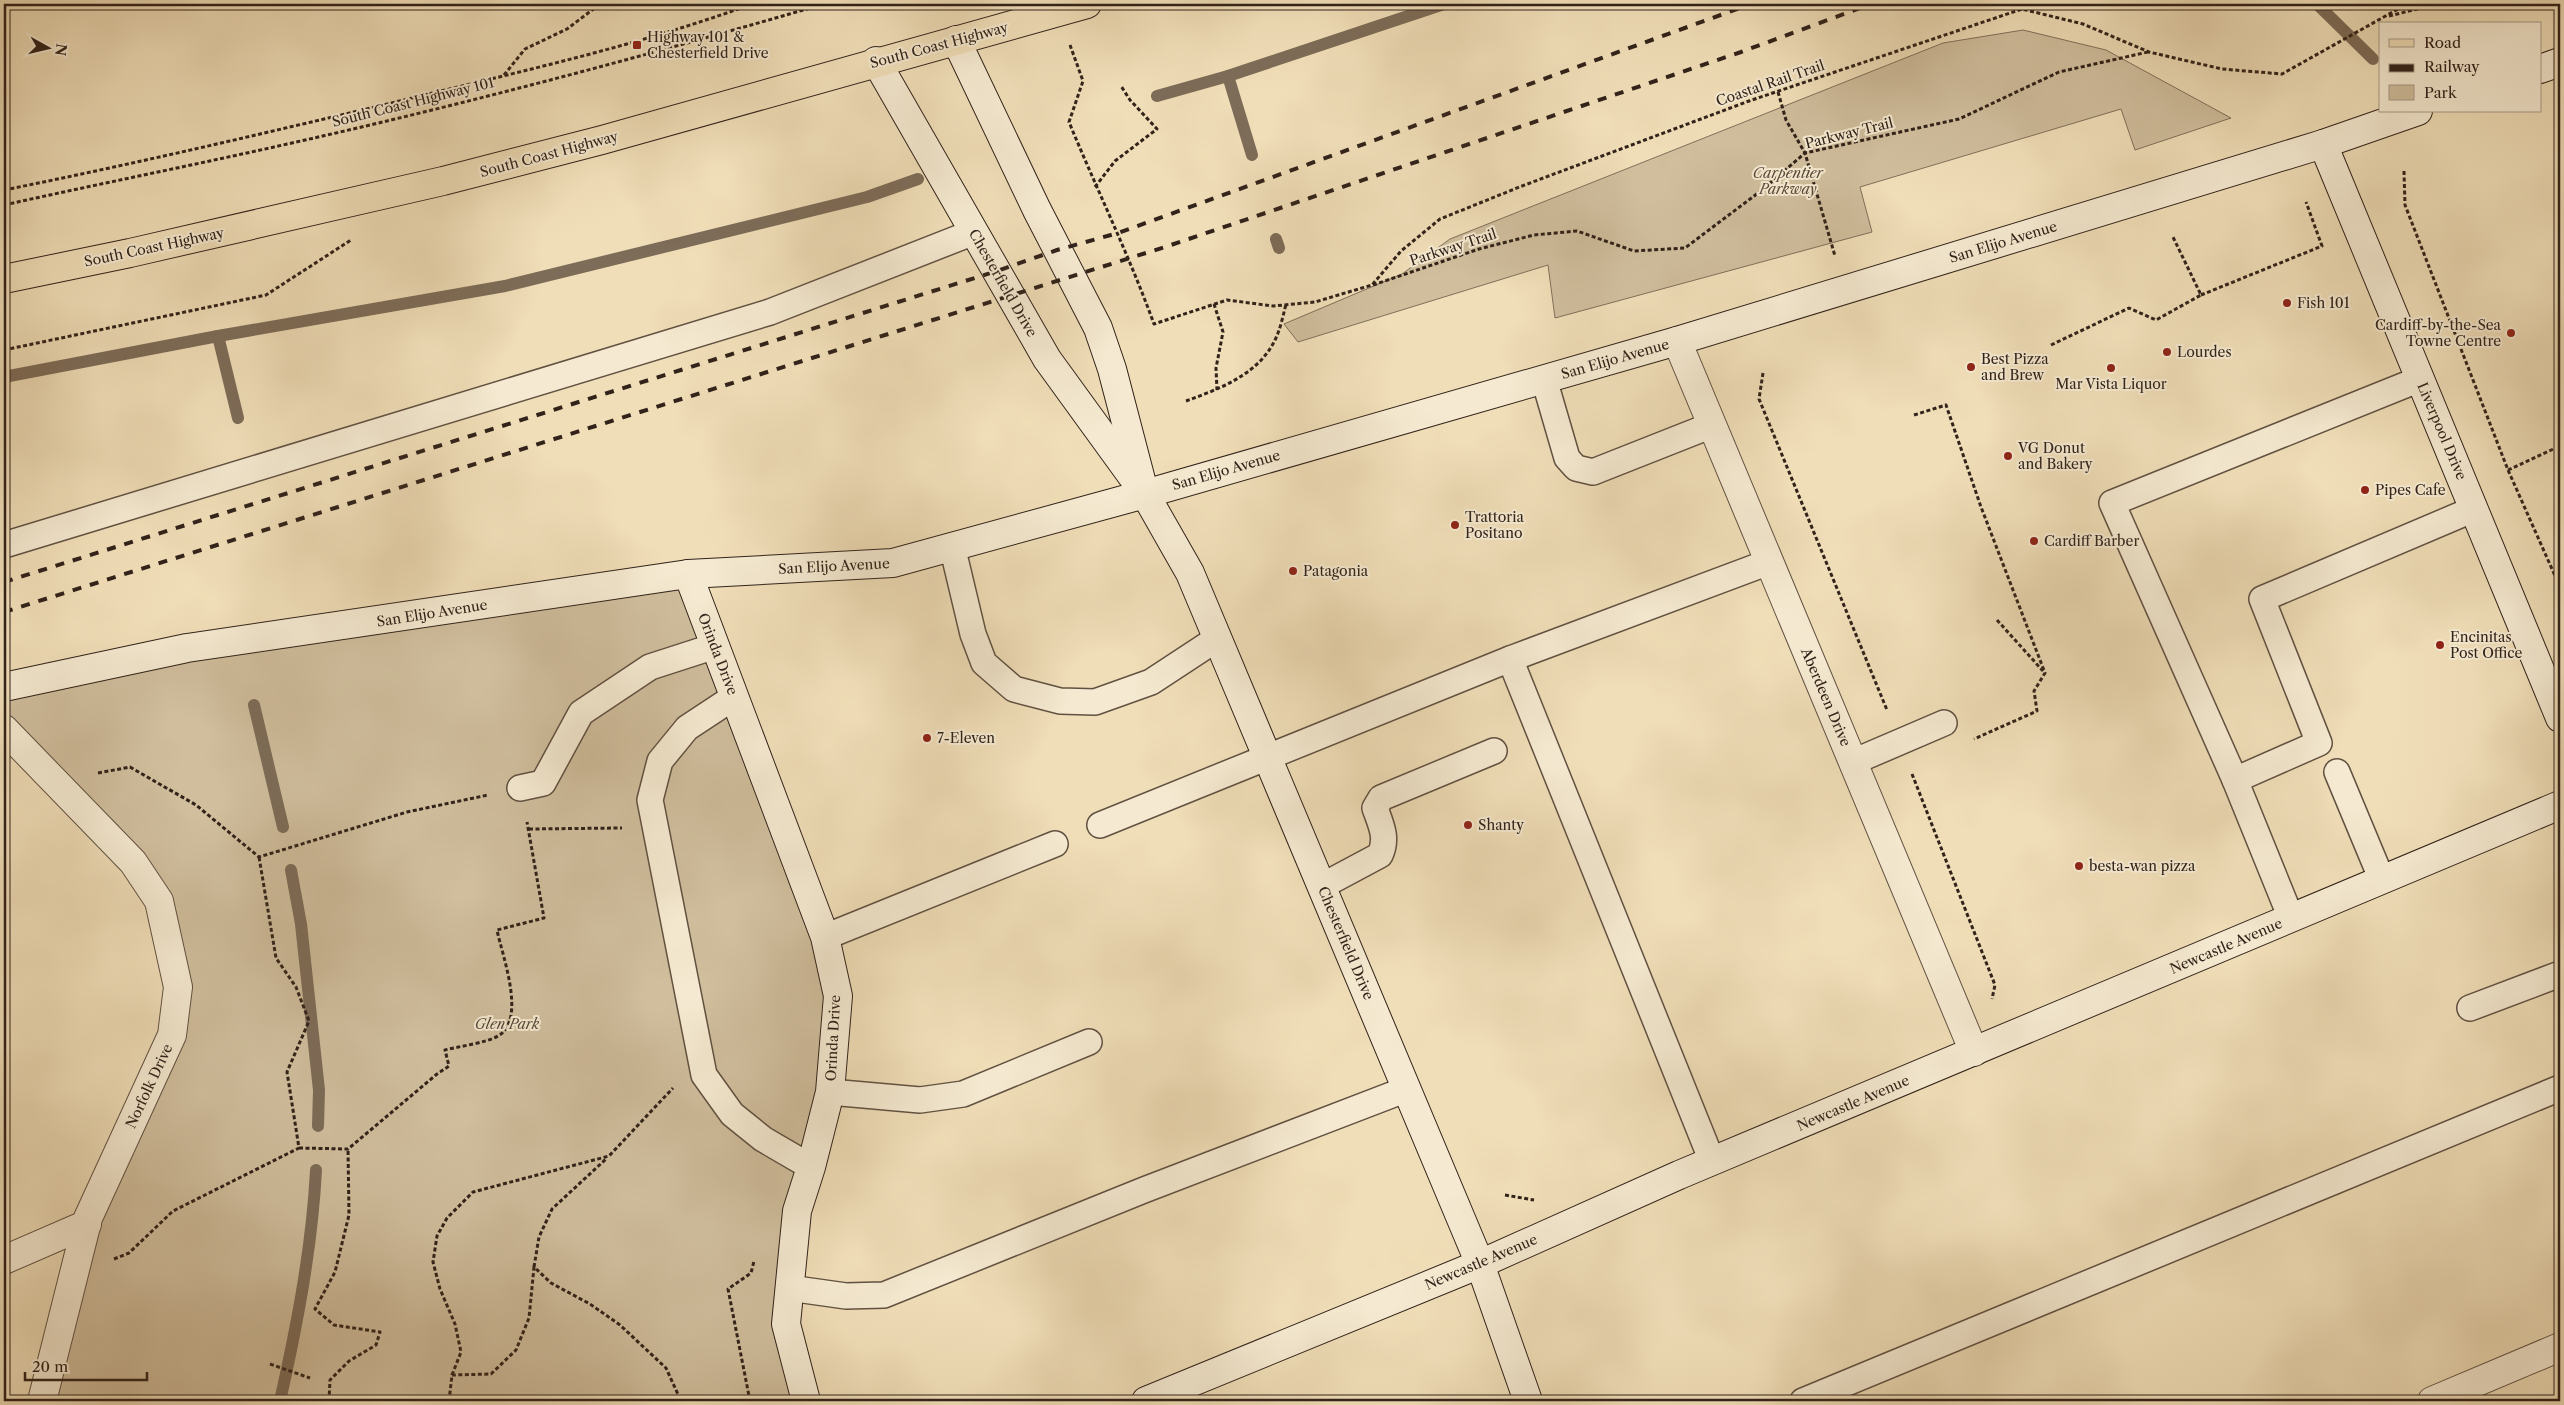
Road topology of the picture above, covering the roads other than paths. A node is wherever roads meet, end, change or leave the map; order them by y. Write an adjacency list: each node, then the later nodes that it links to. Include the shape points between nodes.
1 (1087, 4): 2 (main road, South Coast Highway)
2 (956, 40): 3 (main road, South Coast Highway); 14 (street, Chesterfield Drive, via 1037,210 1098,328)
3 (876, 62): 8 (street, Chesterfield Drive); 9 (main road, South Coast Highway, via 602,140 443,181)
4 (2560, 62): 5 (street)
5 (2542, 68)
6 (2415, 112): 7 (street, San Elijo Avenue)
7 (2323, 144): 10 (street, San Elijo Avenue); 11 (street, Liverpool Drive)
8 (974, 232): 14 (street, Chesterfield Drive, via 1047,360); 16 (lane, via 770,312)
9 (4, 279)
10 (1677, 341): 12 (street, San Elijo Avenue); 13 (street, Aberdeen Drive)
11 (2420, 379): 15 (street, Liverpool Drive); 32 (lane, via 2112,503)
12 (1544, 380): 13 (lane, via 1567,458 1576,468 1593,472); 14 (street, San Elijo Avenue)
13 (1712, 425): 18 (street, Aberdeen Drive)
14 (1145, 494): 17 (street, San Elijo Avenue); 20 (street, Chesterfield Drive, via 1190,573)
15 (2474, 509): 25 (street, Liverpool Drive); 32 (lane, via 2262,598 2319,743)
16 (4, 545)
17 (952, 546): 19 (street, San Elijo Avenue, via 892,563); 20 (lane, via 973,634 984,663 1014,689 1060,701 1095,702 1151,682)
18 (1769, 562): 22 (lane); 30 (street, Aberdeen Drive)
19 (688, 574): 21 (street, Orinda Drive); 23 (street, San Elijo Avenue, via 187,648)
20 (1218, 638): 29 (street, Chesterfield Drive)
21 (715, 646): 24 (street, Orinda Drive); 33 (lane, via 650,667 581,713 543,783)
22 (1510, 659): 29 (lane); 48 (lane)
23 (4, 687)
24 (734, 697): 40 (street, Orinda Drive); 49 (lane, via 687,728 660,762 650,800 703,1072 732,1114 763,1138)
25 (2560, 718)
26 (1944, 723): 30 (lane)
27 (4, 729): 50 (street, Norfolk Drive, via 133,862 159,901 178,988 172,1035)
28 (1494, 751): 38 (lane, via 1381,798 1375,808 1384,836 1380,855)
29 (1269, 757): 35 (lane); 38 (street, Chesterfield Drive)
30 (1853, 762): 44 (street, Aberdeen Drive)
31 (2337, 772): 37 (lane)
32 (2235, 780): 39 (lane)
33 (520, 788)
34 (2560, 805): 37 (street, Newcastle Avenue)
35 (1100, 825)
36 (1055, 844): 40 (lane)
37 (2382, 880): 39 (street, Newcastle Avenue)
38 (1322, 886): 46 (street, Chesterfield Drive)
39 (2291, 918): 44 (street, Newcastle Avenue)
40 (825, 937): 47 (street, Orinda Drive, via 838,996)
41 (2560, 974): 42 (lane)
42 (2470, 1008)
43 (1089, 1042): 47 (lane, via 963,1094 920,1100)
44 (1974, 1052): 48 (street, Newcastle Avenue)
45 (2560, 1088): 59 (lane)
46 (1407, 1090): 52 (street, Chesterfield Drive); 53 (lane, via 1144,1190 884,1295 846,1296)
47 (830, 1092): 49 (street, Orinda Drive)
48 (1712, 1161): 52 (street, Newcastle Avenue)
49 (811, 1167): 53 (street, Orinda Drive, via 797,1210)
50 (87, 1224): 51 (street); 55 (street, Norfolk Drive)
51 (4, 1259)
52 (1480, 1264): 57 (street, Newcastle Avenue); 58 (street, Chesterfield Drive)
53 (789, 1288): 56 (street, Orinda Drive, via 786,1324)
54 (2560, 1348): 60 (street)
55 (42, 1401)
56 (806, 1401)
57 (1146, 1401)
58 (1528, 1401)
59 (1803, 1401)
60 (2432, 1401)

